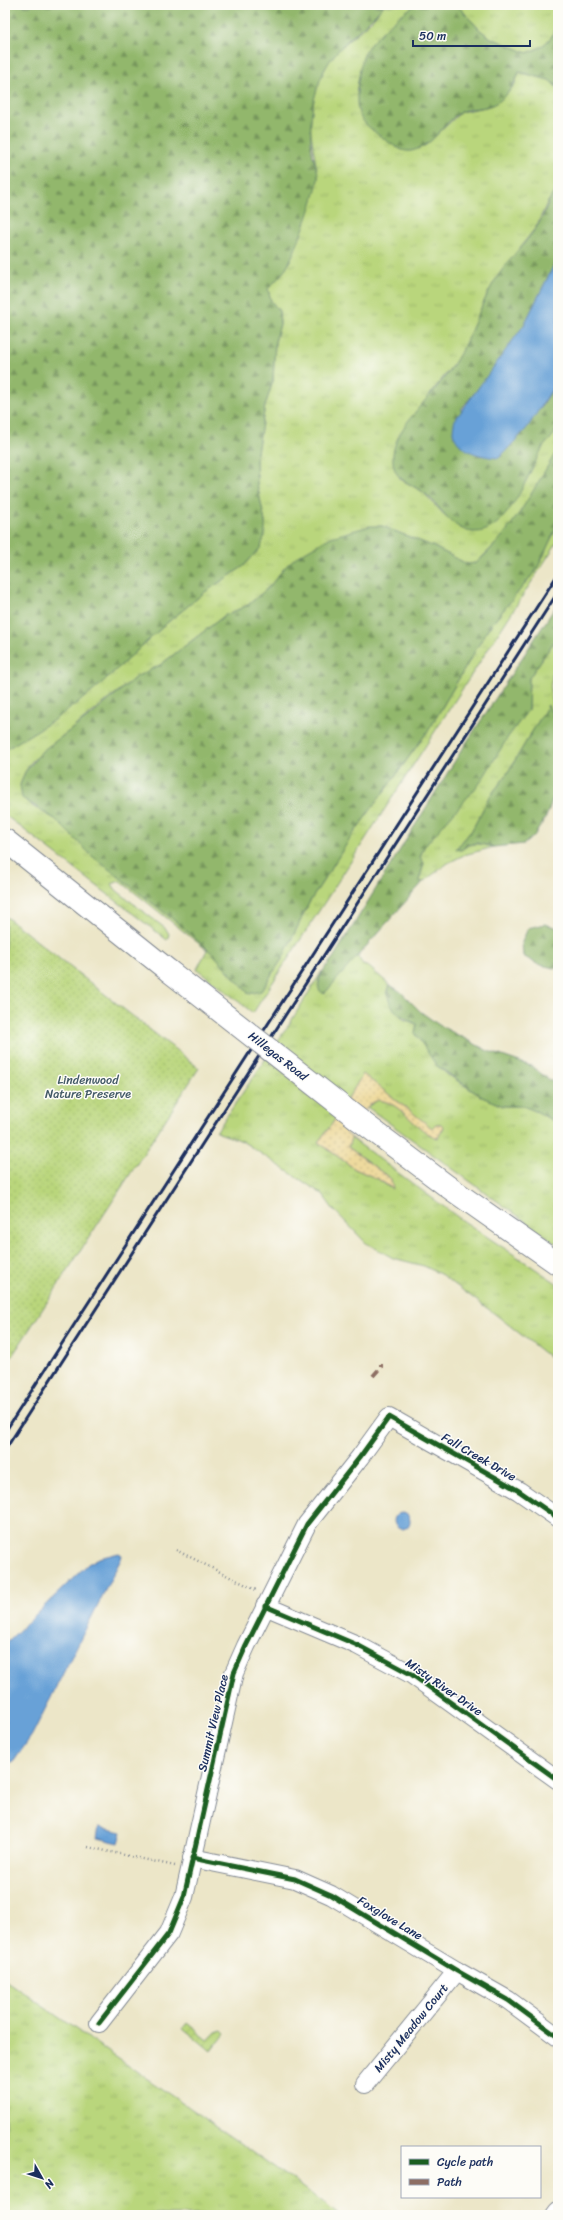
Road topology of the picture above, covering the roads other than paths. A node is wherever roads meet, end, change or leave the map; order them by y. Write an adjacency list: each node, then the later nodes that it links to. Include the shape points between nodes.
1 (5, 840): 2 (main road, Hillegas Road, bridge, via 358,1119)
2 (558, 1264)
3 (389, 1417): 4 (street, Fall Creek Drive, via 519,1491); 5 (street, Summit View Place, via 307,1524)
4 (558, 1518)
5 (263, 1600): 6 (street, Misty River Drive, via 411,1674); 7 (street, Summit View Place, via 234,1673)
6 (558, 1780)
7 (186, 1863): 8 (street, Foxglove Lane, via 273,1874 313,1886 353,1907); 9 (street, Summit View Place, via 184,1897 169,1933)
8 (457, 1971): 10 (street, Foxglove Lane, via 508,2000); 11 (street, Misty Meadow Court)
9 (99, 2023)
10 (558, 2037)
11 (365, 2084)
12 (558, 2211): 13 (street)
13 (555, 2215)

